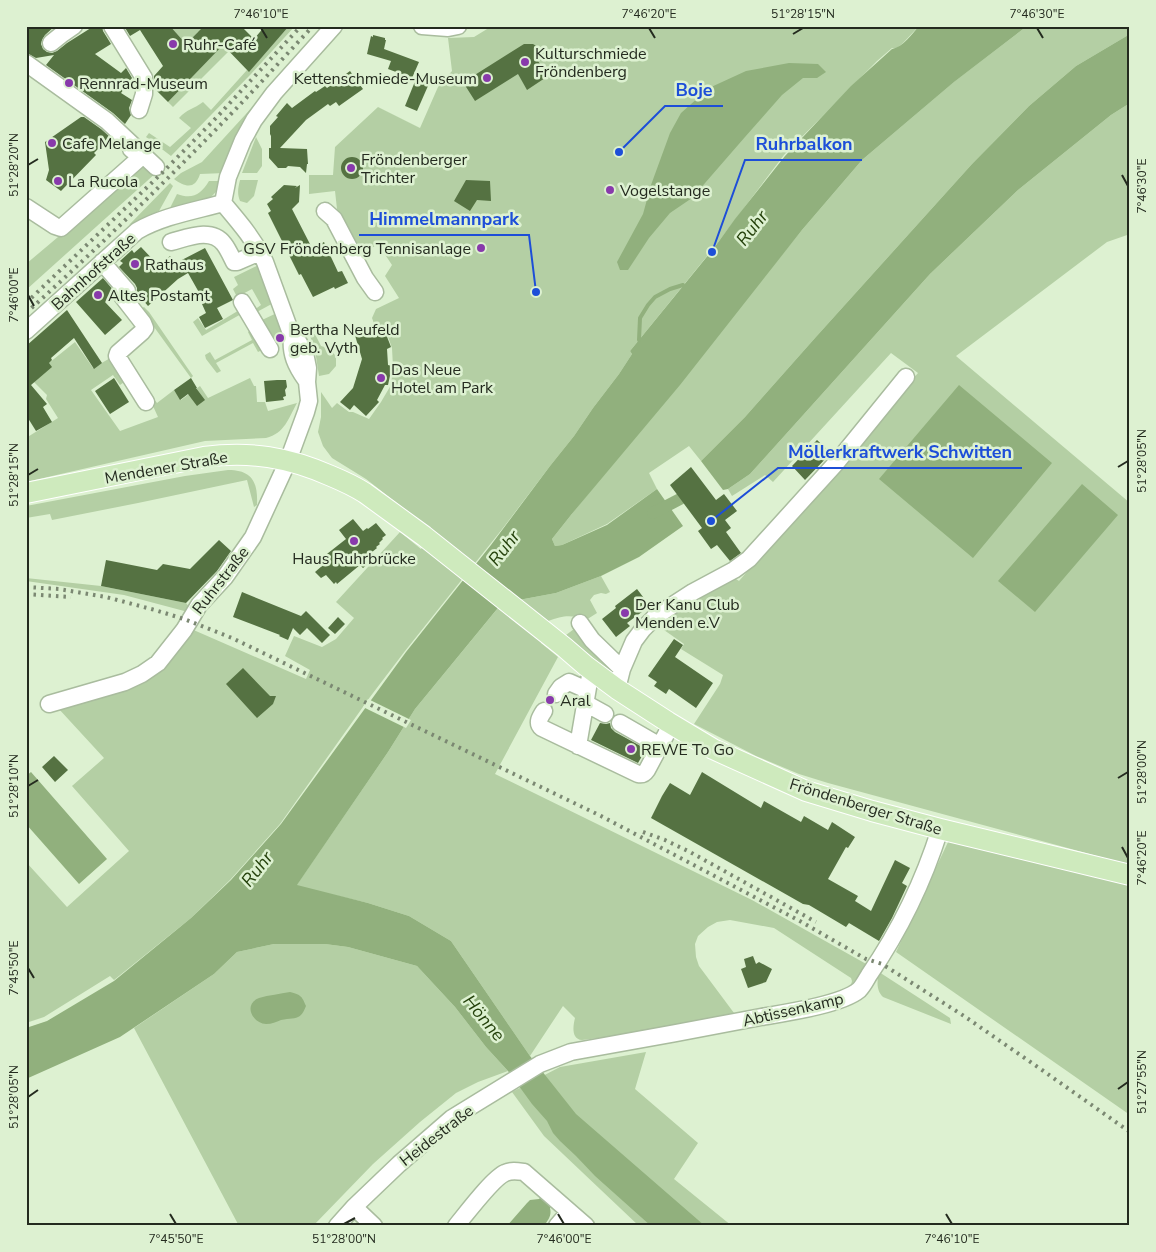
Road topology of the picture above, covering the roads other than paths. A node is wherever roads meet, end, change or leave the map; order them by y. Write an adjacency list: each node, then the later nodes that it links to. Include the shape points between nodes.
1 (74, 26): 6 (street)
2 (112, 26): 8 (street, via 144,78)
3 (334, 26): 12 (street, via 254,120 228,177)
4 (422, 26): 5 (street)
5 (458, 26)
6 (51, 43)
7 (26, 63): 10 (street, via 107,121)
8 (139, 110)
9 (127, 145): 11 (street, via 141,157 61,228)
10 (156, 167)
11 (28, 203)
12 (222, 204): 15 (street, Ruhrstraße, via 248,232); 16 (street, Bahnhofstraße, via 144,227)
13 (324, 210): 17 (street, via 334,219)
14 (171, 242): 15 (street, via 206,234 216,237 224,243 234,262)
15 (260, 252): 23 (street, Ruhrstraße, via 292,336 293,356 307,382 309,401)
16 (102, 262): 19 (street, Bahnhofstraße); 22 (street, via 128,291 122,296 145,328 117,356)
17 (375, 292)
18 (242, 302): 20 (street)
19 (26, 331)
20 (270, 349)
21 (906, 378): 27 (street, via 837,462 749,559 656,616 642,629)
22 (146, 402)
23 (288, 460): 24 (main road, Mendener Straße, via 226,454); 25 (main road, Mendener Straße, via 356,487); 32 (street, Ruhrstraße, via 253,538 225,577 198,605 184,630 158,663 125,682)
24 (26, 493)
25 (480, 581): 28 (main road, Fröndenberger Straße)
26 (580, 623): 27 (street, via 592,640)
27 (622, 669): 29 (street)
28 (591, 670): 29 (main road, Fröndenberger Straße); 31 (street)
29 (617, 689): 36 (main road, Fröndenberger Straße)
30 (556, 694): 31 (street, via 571,682)
31 (586, 696): 34 (street); 37 (street)
32 (49, 704)
33 (544, 711): 37 (street, via 540,726)
34 (605, 714)
35 (620, 723): 38 (street)
36 (672, 725): 38 (street); 39 (main road, Fröndenberger Straße, via 713,749 806,791)
37 (578, 746): 38 (street, via 641,774 647,770)
38 (660, 746)
39 (940, 829): 40 (main road, Fröndenberger Straße); 41 (street, Abtissenkamp, via 920,884 876,966 859,990 838,1000 800,1010 571,1052)
40 (1130, 875)
41 (544, 1062): 42 (street, Heidestraße, via 452,1118)
42 (354, 1207): 44 (street, Heidestraße); 45 (street)
43 (569, 1212): 46 (street, via 524,1172 513,1171 503,1173 494,1181); 47 (street); 48 (street)
44 (337, 1226)
45 (374, 1226)
46 (456, 1226)
47 (557, 1226)
48 (586, 1226)

